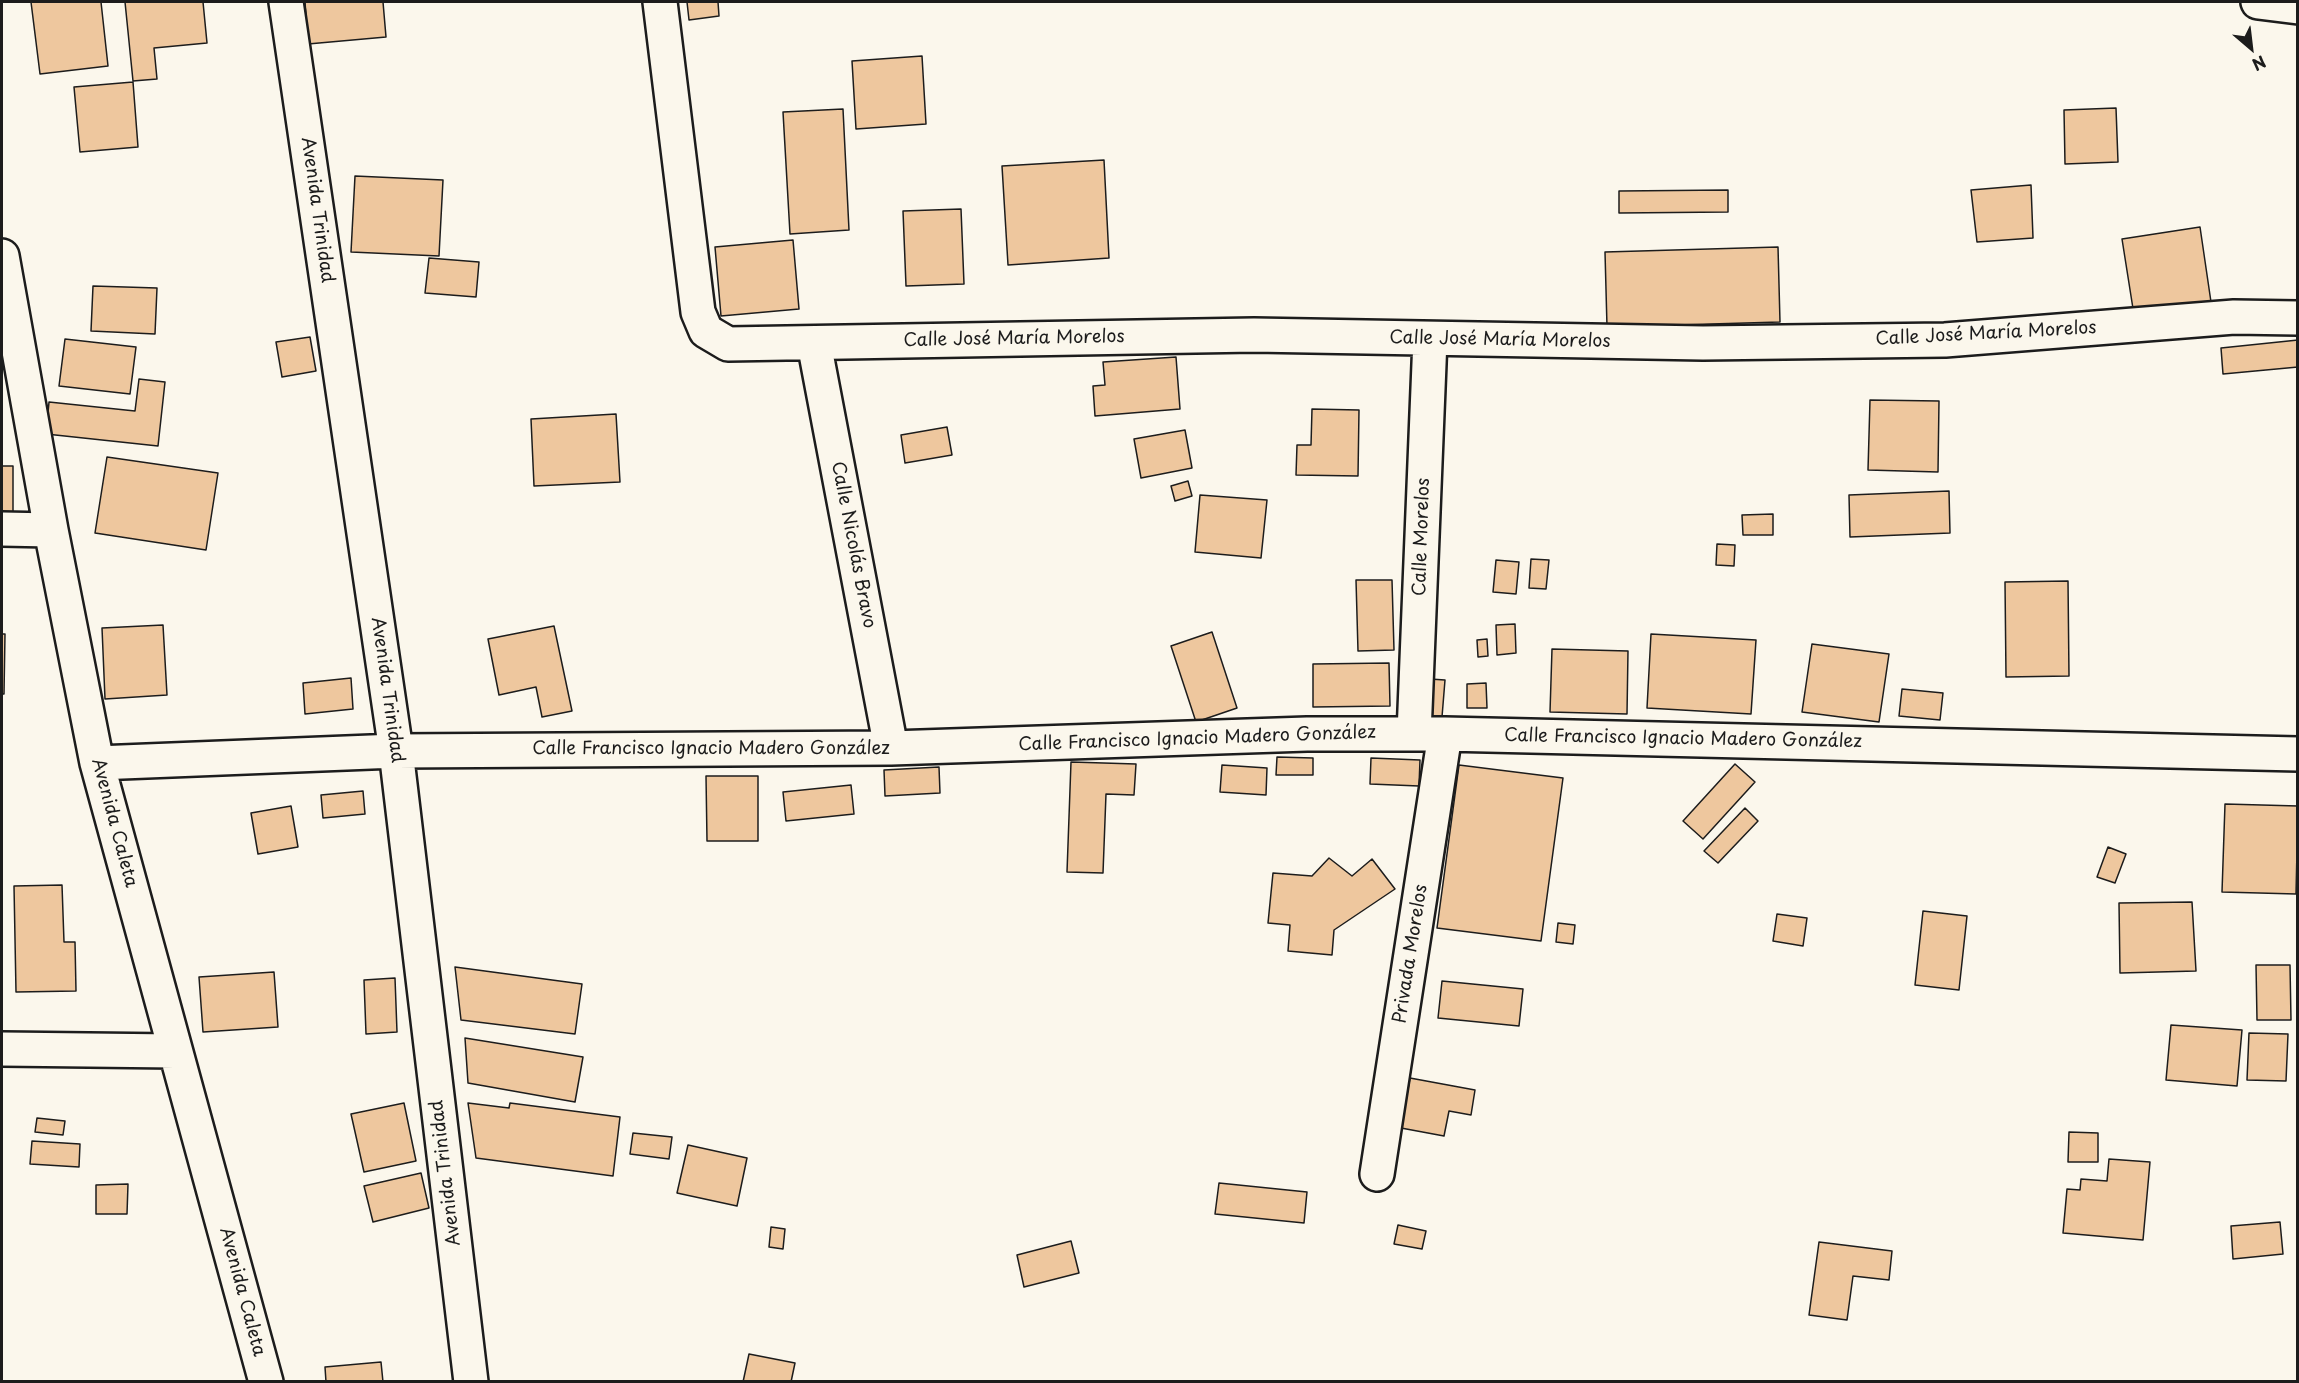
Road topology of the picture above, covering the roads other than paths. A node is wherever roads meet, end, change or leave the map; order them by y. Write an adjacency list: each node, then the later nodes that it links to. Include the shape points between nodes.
1 (286, 2): 13 (street, Avenida Trinidad)
2 (660, 2): 8 (street, Calle José María Morelos, via 698,312 706,330 728,344)
3 (2258, 2): 4 (street)
4 (2298, 7)
5 (2, 256): 10 (street, Avenida Caleta)
6 (2298, 318): 7 (street, Calle José María Morelos, via 2234,317 1945,340 1703,343)
7 (1430, 339): 8 (street, Calle José María Morelos, via 1254,335); 11 (street, Calle Morelos)
8 (814, 343): 12 (street, Calle Nicolás Bravo)
9 (2, 529): 10 (street)
10 (51, 530): 15 (street, Avenida Caleta)
11 (1429, 734): 12 (street, Calle Francisco Ignacio Madero González); 14 (street, Calle Francisco Ignacio Madero González); 18 (street, Privada Morelos)
12 (891, 748): 13 (street, Calle Francisco Ignacio Madero González)
13 (396, 751): 15 (street, Calle Francisco Ignacio Madero González); 20 (street, Avenida Trinidad)
14 (2298, 754)
15 (97, 763): 17 (street, Avenida Caleta)
16 (2, 1049): 17 (street)
17 (175, 1051): 19 (street, Avenida Caleta)
18 (1377, 1174)
19 (266, 1382)
20 (471, 1382)

